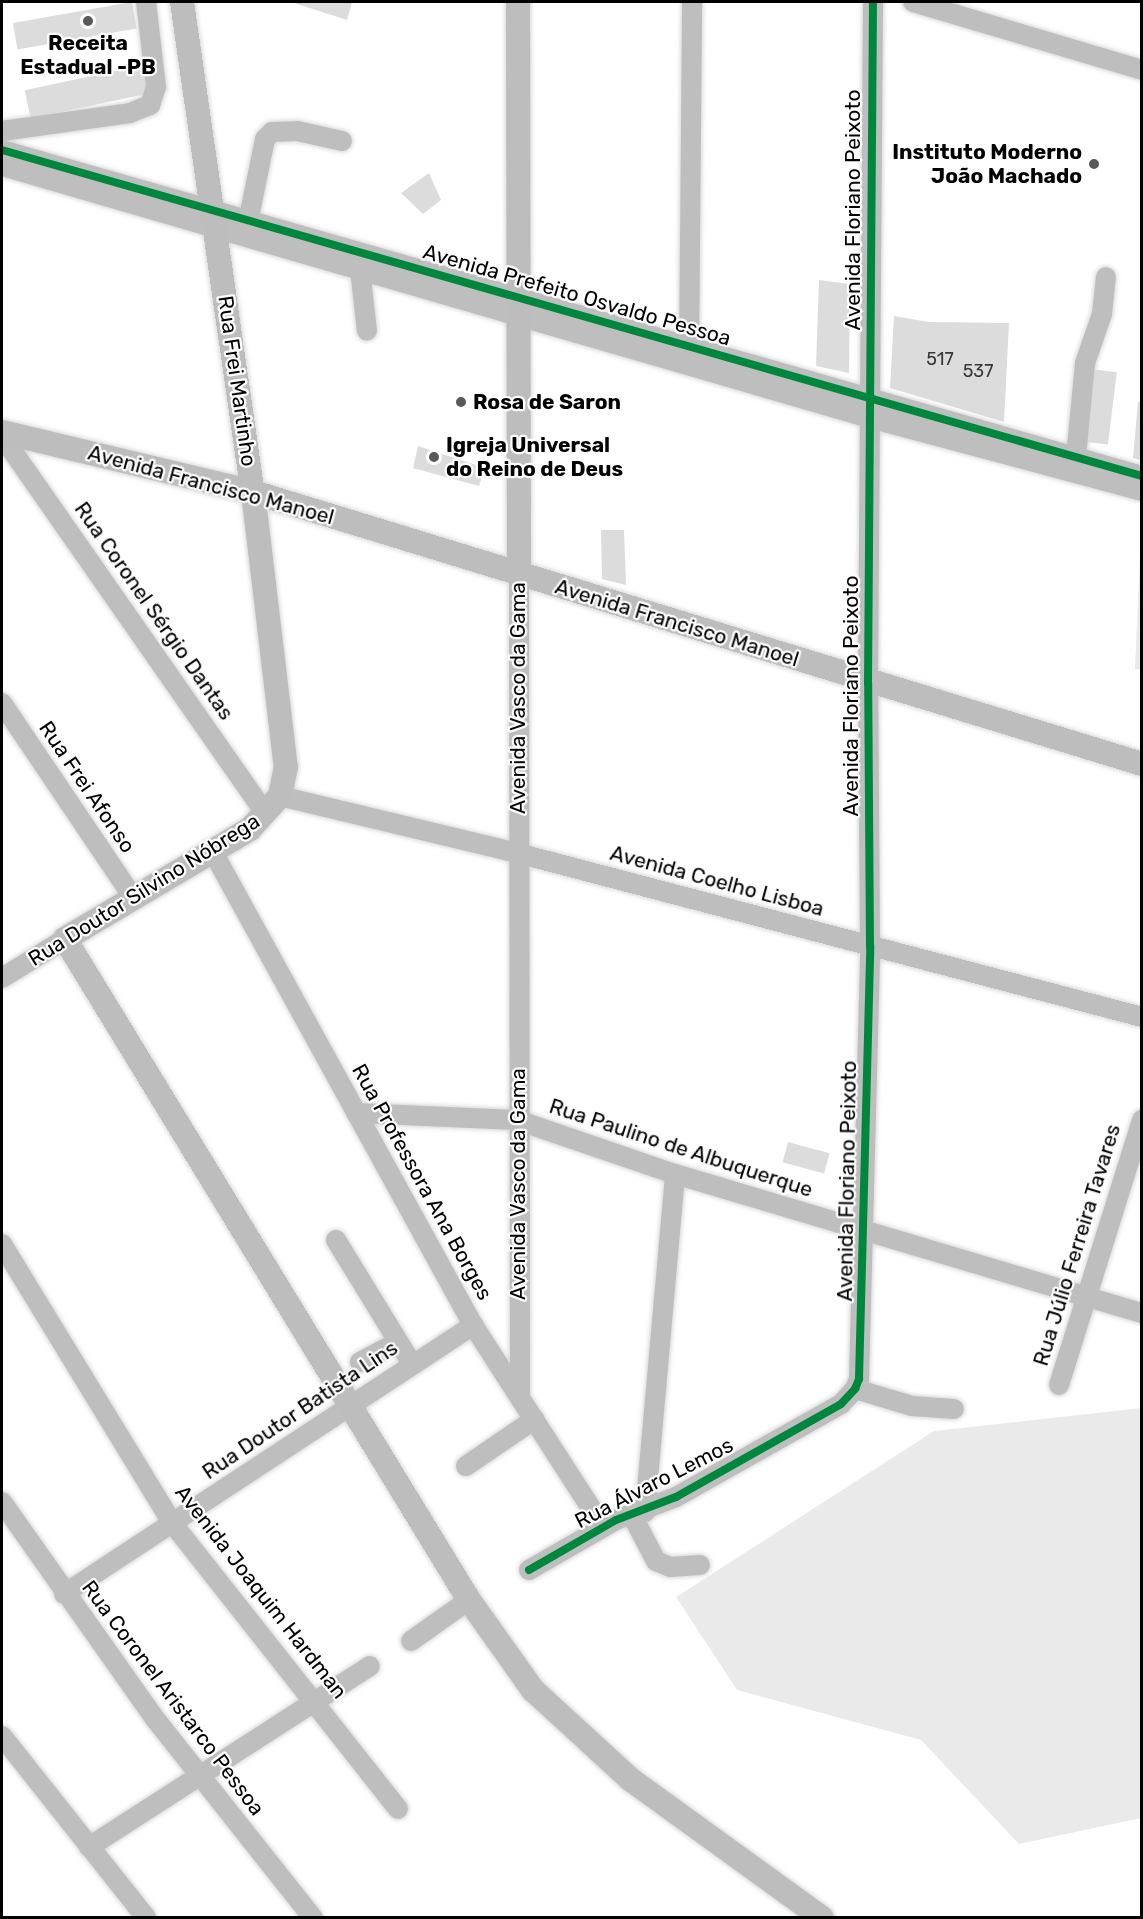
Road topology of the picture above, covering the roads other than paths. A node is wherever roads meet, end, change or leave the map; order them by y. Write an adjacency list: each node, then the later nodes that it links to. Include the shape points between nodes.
1 (146, 2): 8 (street, via 156,87 150,105 130,113)
2 (182, 2): 12 (main road, Rua Frei Martinho)
3 (518, 2): 16 (main road, Avenida Vasco da Gama)
4 (692, 2): 18 (street)
5 (873, 2): 19 (street, Avenida Floriano Peixoto)
6 (913, 2): 7 (street)
7 (1142, 70)
8 (2, 131)
9 (342, 141): 13 (street, via 297,131 272,132 265,139)
10 (2, 150): 12 (street, Avenida Prefeito Osvaldo Pessoa)
11 (2, 166): 12 (street, Avenida Prefeito Osvaldo Pessoa)
12 (213, 220): 13 (street, Avenida Prefeito Osvaldo Pessoa); 14 (street, Avenida Prefeito Osvaldo Pessoa); 25 (main road, Rua Frei Martinho)
13 (248, 222): 16 (street, Avenida Prefeito Osvaldo Pessoa)
14 (360, 269): 16 (street, Avenida Prefeito Osvaldo Pessoa); 17 (street)
15 (1106, 277): 22 (street, via 1102,314 1085,363)
16 (517, 304): 18 (street, Avenida Prefeito Osvaldo Pessoa); 26 (main road, Avenida Vasco da Gama)
17 (367, 331)
18 (690, 354): 19 (street, Avenida Prefeito Osvaldo Pessoa)
19 (870, 408): 20 (street, Avenida Prefeito Osvaldo Pessoa); 27 (street, Avenida Floriano Peixoto)
20 (928, 424): 22 (street, Avenida Prefeito Osvaldo Pessoa); 24 (street, Avenida Prefeito Osvaldo Pessoa)
21 (2, 434): 25 (main road, Avenida Francisco Manoel); 30 (street, Rua Coronel Sérgio Dantas)
22 (1076, 457): 23 (street, Avenida Prefeito Osvaldo Pessoa)
23 (1142, 476)
24 (1142, 491)
25 (253, 492): 26 (main road, Avenida Francisco Manoel); 30 (main road, Rua Frei Martinho, via 285,741 286,767)
26 (519, 574): 27 (main road, Avenida Francisco Manoel); 32 (street, Avenida Vasco da Gama)
27 (868, 683): 29 (main road, Avenida Francisco Manoel); 35 (street, Avenida Floriano Peixoto)
28 (2, 703): 33 (street, Rua Frei Afonso)
29 (1142, 764)
30 (273, 805): 31 (main road, Rua Doutor Silvino Nóbrega); 32 (street, Avenida Coelho Lisboa)
31 (213, 852): 33 (main road, Rua Doutor Silvino Nóbrega); 38 (street, Rua Professora Ana Borges)
32 (517, 853): 35 (street, Avenida Coelho Lisboa); 39 (street, Avenida Vasco da Gama)
33 (133, 897): 34 (main road, Rua Doutor Silvino Nóbrega)
34 (65, 939): 36 (street, Rua Doutor Silvino Nóbrega); 54 (main road)
35 (870, 946): 37 (street, Avenida Coelho Lisboa); 42 (street, Avenida Floriano Peixoto)
36 (2, 978)
37 (1142, 1017)
38 (356, 1113): 39 (street, Rua Paulino de Albuquerque); 47 (street, Rua Professora Ana Borges)
39 (517, 1120): 41 (street, Rua Paulino de Albuquerque); 53 (street, Avenida Vasco da Gama)
40 (1142, 1120): 45 (street, Rua Júlio Ferreira Tavares)
41 (675, 1174): 42 (street, Rua Paulino de Albuquerque); 59 (street)
42 (865, 1232): 45 (street, Rua Paulino de Albuquerque); 52 (street, Avenida Floriano Peixoto, via 861,1366)
43 (336, 1240): 48 (street)
44 (2, 1244): 60 (street, Avenida Joaquim Hardman)
45 (1088, 1299): 46 (street, Rua Paulino de Albuquerque); 51 (street, Rua Júlio Ferreira Tavares)
46 (1142, 1313)
47 (473, 1325): 50 (street, Rua Doutor Batista Lins); 53 (street, Rua Professora Ana Borges)
48 (398, 1342): 49 (street); 50 (street)
49 (360, 1362)
50 (412, 1364): 54 (street, Rua Doutor Batista Lins)
51 (1059, 1385)
52 (855, 1389): 55 (street, via 912,1406); 59 (street, Rua Álvaro Lemos, via 841,1404)
53 (520, 1395): 56 (street, Rua Professora Ana Borges)
54 (349, 1404): 60 (street, Rua Doutor Batista Lins); 65 (main road)
55 (954, 1409)
56 (535, 1419): 57 (street); 61 (street, Rua Professora Ana Borges)
57 (466, 1466)
58 (2, 1502): 64 (street, Rua Coronel Aristarco Pessoa)
59 (638, 1514): 61 (street, Rua Álvaro Lemos); 62 (street, via 656,1561 670,1567)
60 (173, 1524): 64 (street, Rua Doutor Batista Lins); 68 (street, Avenida Joaquim Hardman)
61 (603, 1527): 63 (street, Rua Álvaro Lemos)
62 (700, 1565)
63 (529, 1570)
64 (64, 1594): 70 (street, Rua Coronel Aristarco Pessoa)
65 (469, 1600): 66 (street); 75 (main road, via 533,1690 566,1725 640,1786)
66 (411, 1641)
67 (370, 1666): 68 (street)
68 (317, 1703): 70 (street); 71 (street, Avenida Joaquim Hardman)
69 (2, 1736): 72 (street)
70 (199, 1776): 72 (street); 74 (street, Rua Coronel Aristarco Pessoa)
71 (398, 1809)
72 (89, 1847): 73 (street)
73 (146, 1917)
74 (313, 1917)
75 (822, 1917)

